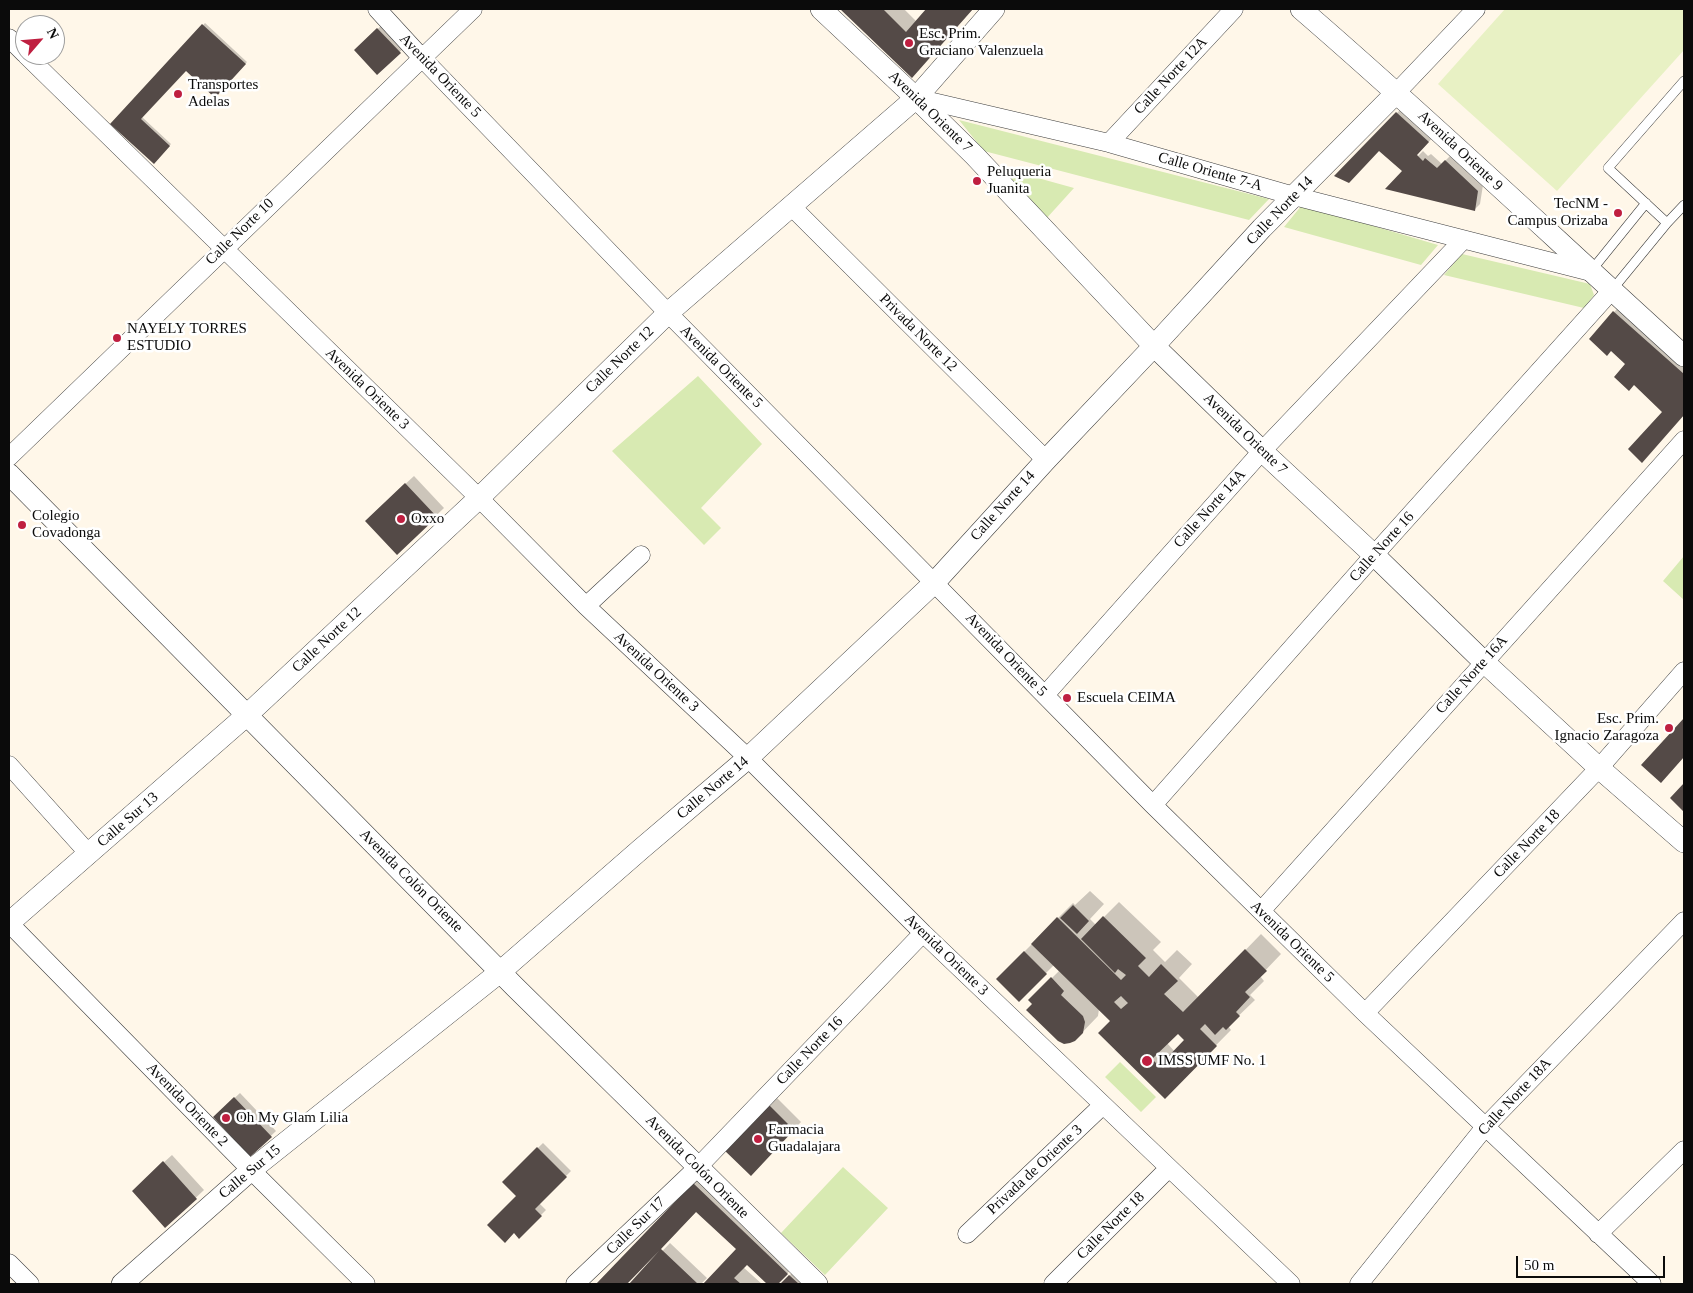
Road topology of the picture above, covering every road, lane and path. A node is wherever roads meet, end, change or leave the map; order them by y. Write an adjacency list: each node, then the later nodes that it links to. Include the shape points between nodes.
1 (377, 9): 8 (street, Avenida Oriente 5)
2 (473, 9): 8 (street, Calle Norte 10)
3 (821, 9): 12 (street, Avenida Oriente 7)
4 (994, 9): 12 (street, Calle Norte 12)
5 (1234, 9): 13 (street, Calle Norte 12A)
6 (1301, 9): 11 (street, Avenida Oriente 9)
7 (1476, 9): 11 (street, Calle Norte 14)
8 (422, 58): 20 (street, Calle Norte 10); 23 (street, Avenida Oriente 5)
9 (37, 65): 20 (street, Avenida Oriente 3)
10 (1684, 81): 15 (lane, via 1608,168)
11 (1397, 92): 14 (street, Calle Norte 14); 21 (street, Avenida Oriente 9)
12 (916, 98): 13 (street, Calle Oriente 7-A); 17 (street, Calle Norte 12); 24 (street, Avenida Oriente 7)
13 (1109, 143): 14 (street, Calle Oriente 7-A)
14 (1294, 196): 19 (street, Calle Oriente 7-A); 24 (street, Calle Norte 14)
15 (1646, 204): 18 (lane); 21 (lane)
16 (1684, 205): 18 (lane)
17 (791, 206): 23 (street, Calle Norte 12); 29 (street, Privada Norte 12)
18 (1667, 224): 22 (lane)
19 (1463, 240): 21 (street, Calle Oriente 7-A); 27 (street, Calle Norte 14A)
20 (223, 249): 28 (street, Calle Norte 10); 31 (street, Avenida Oriente 3)
21 (1590, 272): 22 (street, Avenida Oriente 9)
22 (1612, 290): 25 (street, Avenida Oriente 9); 33 (street, Calle Norte 16)
23 (668, 313): 31 (street, Calle Norte 12); 34 (street, Avenida Oriente 5)
24 (1154, 346): 27 (street, Avenida Oriente 7); 29 (street, Calle Norte 14)
25 (1684, 356)
26 (1684, 440): 36 (street, Calle Norte 16A)
27 (1262, 451): 33 (street, Avenida Oriente 7); 38 (street, Calle Norte 14A)
28 (9, 457)
29 (1046, 460): 34 (street, Calle Norte 14)
30 (9, 474): 39 (street, Avenida Colón Oriente)
31 (478, 498): 35 (street, Avenida Oriente 3); 39 (street, Calle Norte 12)
32 (641, 555): 35 (street)
33 (1374, 555): 36 (street, Avenida Oriente 7); 43 (street, Calle Norte 16)
34 (934, 582): 38 (street, Avenida Oriente 5); 40 (street, Calle Norte 14)
35 (586, 606): 40 (street, Avenida Oriente 3)
36 (1484, 662): 42 (street, Avenida Oriente 7); 46 (street, Calle Norte 16A)
37 (1684, 672): 42 (street, Calle Norte 18)
38 (1045, 695): 43 (street, Avenida Oriente 5)
39 (247, 715): 45 (street, Calle Sur 13); 50 (street, Avenida Colón Oriente)
40 (748, 758): 49 (street, Avenida Oriente 3); 50 (street, Calle Norte 14)
41 (9, 765): 45 (street)
42 (1600, 768): 44 (street, Avenida Oriente 7); 51 (street, Calle Norte 18)
43 (1153, 805): 46 (street, Avenida Oriente 5)
44 (1684, 842)
45 (89, 854): 48 (street, Calle Sur 13)
46 (1261, 911): 51 (street, Avenida Oriente 5)
47 (1684, 921): 53 (street, Calle Norte 18A)
48 (9, 923): 57 (street, Avenida Oriente 2)
49 (923, 933): 52 (street, Avenida Oriente 3); 55 (street, Calle Norte 16)
50 (500, 972): 55 (street, Avenida Colón Oriente); 57 (street, Calle Sur 15)
51 (1365, 1013): 53 (street, Avenida Oriente 5)
52 (1103, 1105): 56 (street, Avenida Oriente 3); 58 (street, Privada de Oriente 3)
53 (1485, 1127): 59 (street, Avenida Oriente 5); 68 (street, Calle Norte 18A)
54 (1684, 1150): 59 (street)
55 (697, 1168): 64 (street, Calle Sur 17); 65 (street, Avenida Colón Oriente)
56 (1168, 1168): 66 (street, Calle Norte 18); 67 (street, Avenida Oriente 3)
57 (251, 1170): 62 (street, Calle Sur 15); 63 (street, Avenida Oriente 2)
58 (967, 1234)
59 (1598, 1234): 69 (street, Avenida Oriente 5)
60 (9, 1263): 61 (street)
61 (30, 1284)
62 (122, 1284)
63 (366, 1284)
64 (576, 1284)
65 (817, 1284)
66 (1053, 1284)
67 (1291, 1284)
68 (1359, 1284)
69 (1652, 1284)

